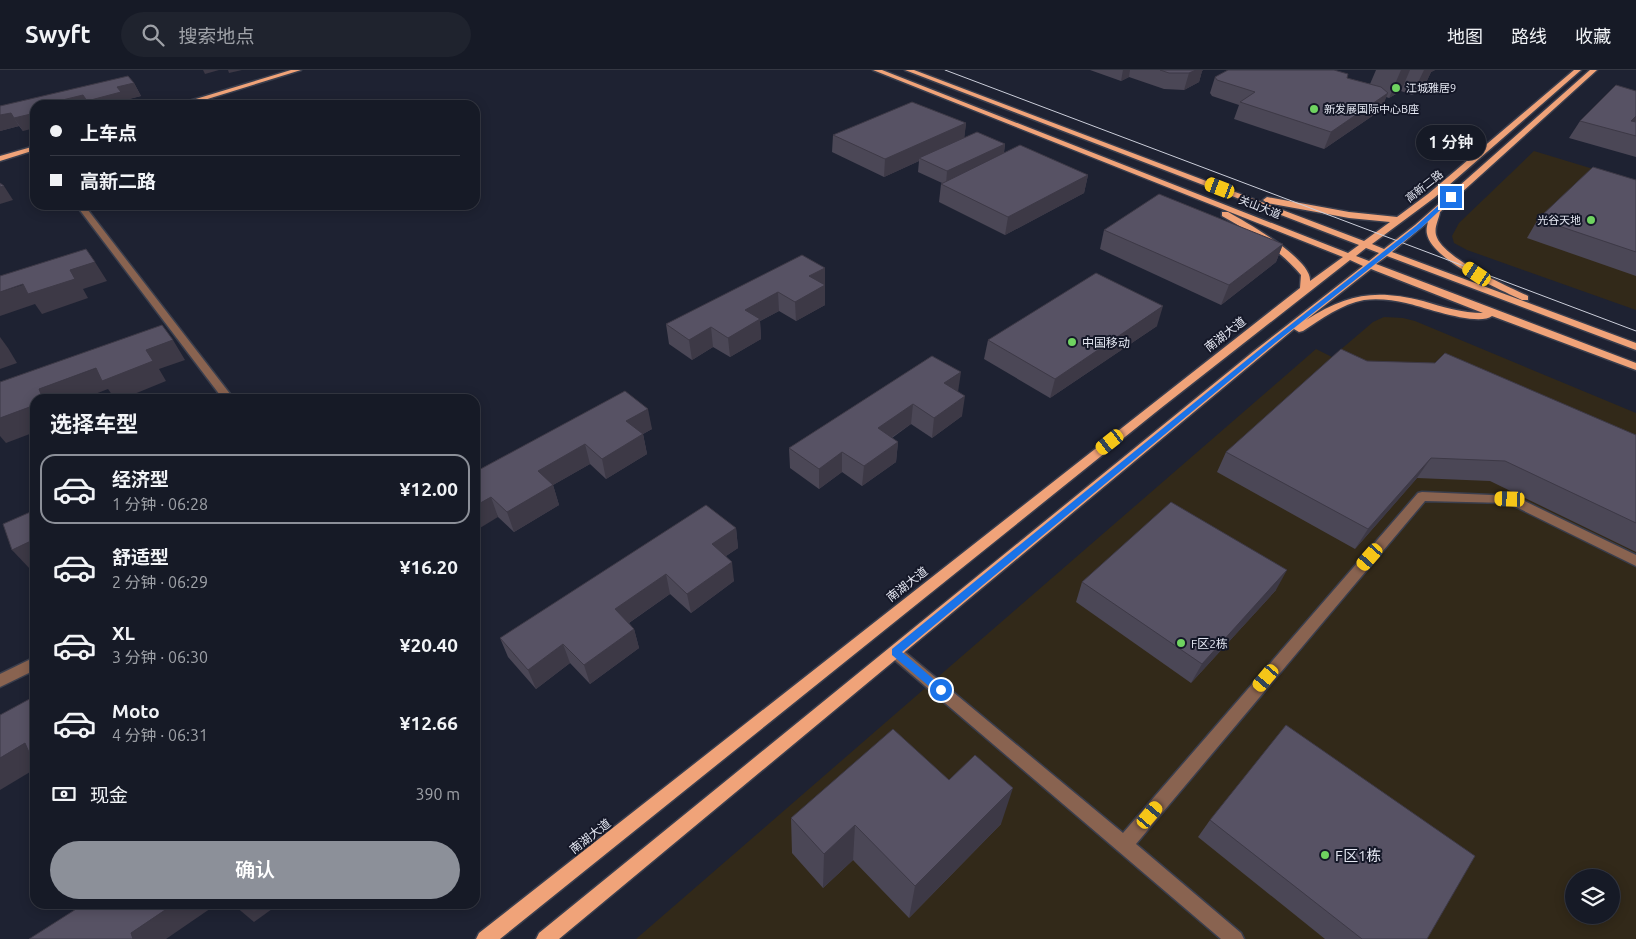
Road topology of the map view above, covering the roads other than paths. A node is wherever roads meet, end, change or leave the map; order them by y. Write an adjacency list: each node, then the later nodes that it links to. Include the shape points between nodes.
1 (298, 70): 6 (main road)
2 (876, 70): 10 (main road, 关山大道)
3 (908, 70): 9 (main road, 关山大道)
4 (1578, 70): 13 (main road, 高新二路, via 1431,196)
5 (1594, 70): 12 (main road, 高新二路)
6 (197, 100)
7 (30, 149): 8 (main road)
8 (0, 158)
9 (1238, 195): 13 (main road); 14 (main road, 关山大道)
10 (1195, 196): 16 (main road, 关山大道); 18 (main road, via 1273,242 1292,257 1306,275)
11 (84, 210): 24 (street)
12 (1437, 210): 15 (main road, 高新二路); 20 (main road, via 1431,232 1442,251 1477,274)
13 (1398, 220): 14 (main road, 高新二路)
14 (1365, 245): 15 (main road, 关山大道); 16 (main road, 高新二路)
15 (1386, 253): 17 (main road); 20 (main road, 关山大道)
16 (1350, 256): 17 (main road, 关山大道); 18 (main road, 南湖大道)
17 (1370, 265): 19 (main road, 关山大道); 22 (main road)
18 (1305, 289): 30 (main road, 南湖大道)
19 (1502, 318): 22 (main road, via 1461,314 1386,297 1365,298 1338,305); 23 (main road, 关山大道)
20 (1581, 326): 21 (main road, 关山大道)
21 (1636, 347)
22 (1258, 353): 26 (main road)
23 (1636, 368)
24 (225, 394)
25 (1636, 561): 29 (street, via 1510,499 1422,496)
26 (895, 652): 29 (street); 31 (main road)
27 (30, 666): 28 (street)
28 (0, 681)
29 (1124, 845): 32 (street)
30 (485, 939)
31 (545, 939)
32 (1235, 939)

